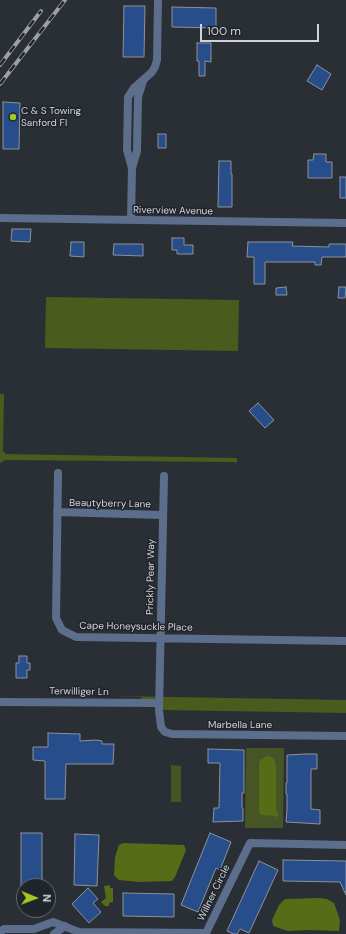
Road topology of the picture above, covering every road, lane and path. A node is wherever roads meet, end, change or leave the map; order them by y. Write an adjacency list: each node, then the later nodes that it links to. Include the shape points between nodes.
1 (158, 0): 2 (street, via 157,60 152,72)
2 (143, 80): 3 (street, via 128,97); 4 (street, via 138,97)
3 (127, 116): 4 (street); 5 (street, via 127,150)
4 (138, 116): 5 (street, via 137,151)
5 (132, 168): 7 (street)
6 (0, 218): 7 (street, Riverview Avenue)
7 (131, 220): 8 (street, Riverview Avenue)
8 (346, 223)
9 (58, 473): 11 (street, Cape Honeysuckle Place)
10 (164, 476): 12 (street, Prickly Pear Way)
11 (57, 512): 12 (street, Beautyberry Lane); 13 (street, Cape Honeysuckle Place, via 56,618 62,630 76,637)
12 (162, 515): 13 (street, Prickly Pear Way)
13 (159, 638): 14 (street, Cape Honeysuckle Place); 16 (street, Prickly Pear Way)
14 (346, 641)
15 (0, 702): 16 (street, Terwilliger Ln)
16 (159, 703): 17 (street, Marbella Lane, via 161,727 165,732 172,734)
17 (346, 736)
18 (346, 845): 19 (street, Willner Circle, via 250,843 206,933 79,932)
19 (65, 926): 20 (street, Willner Circle, via 53,922 34,929 4,929); 21 (street)
20 (0, 932)
21 (54, 934)

